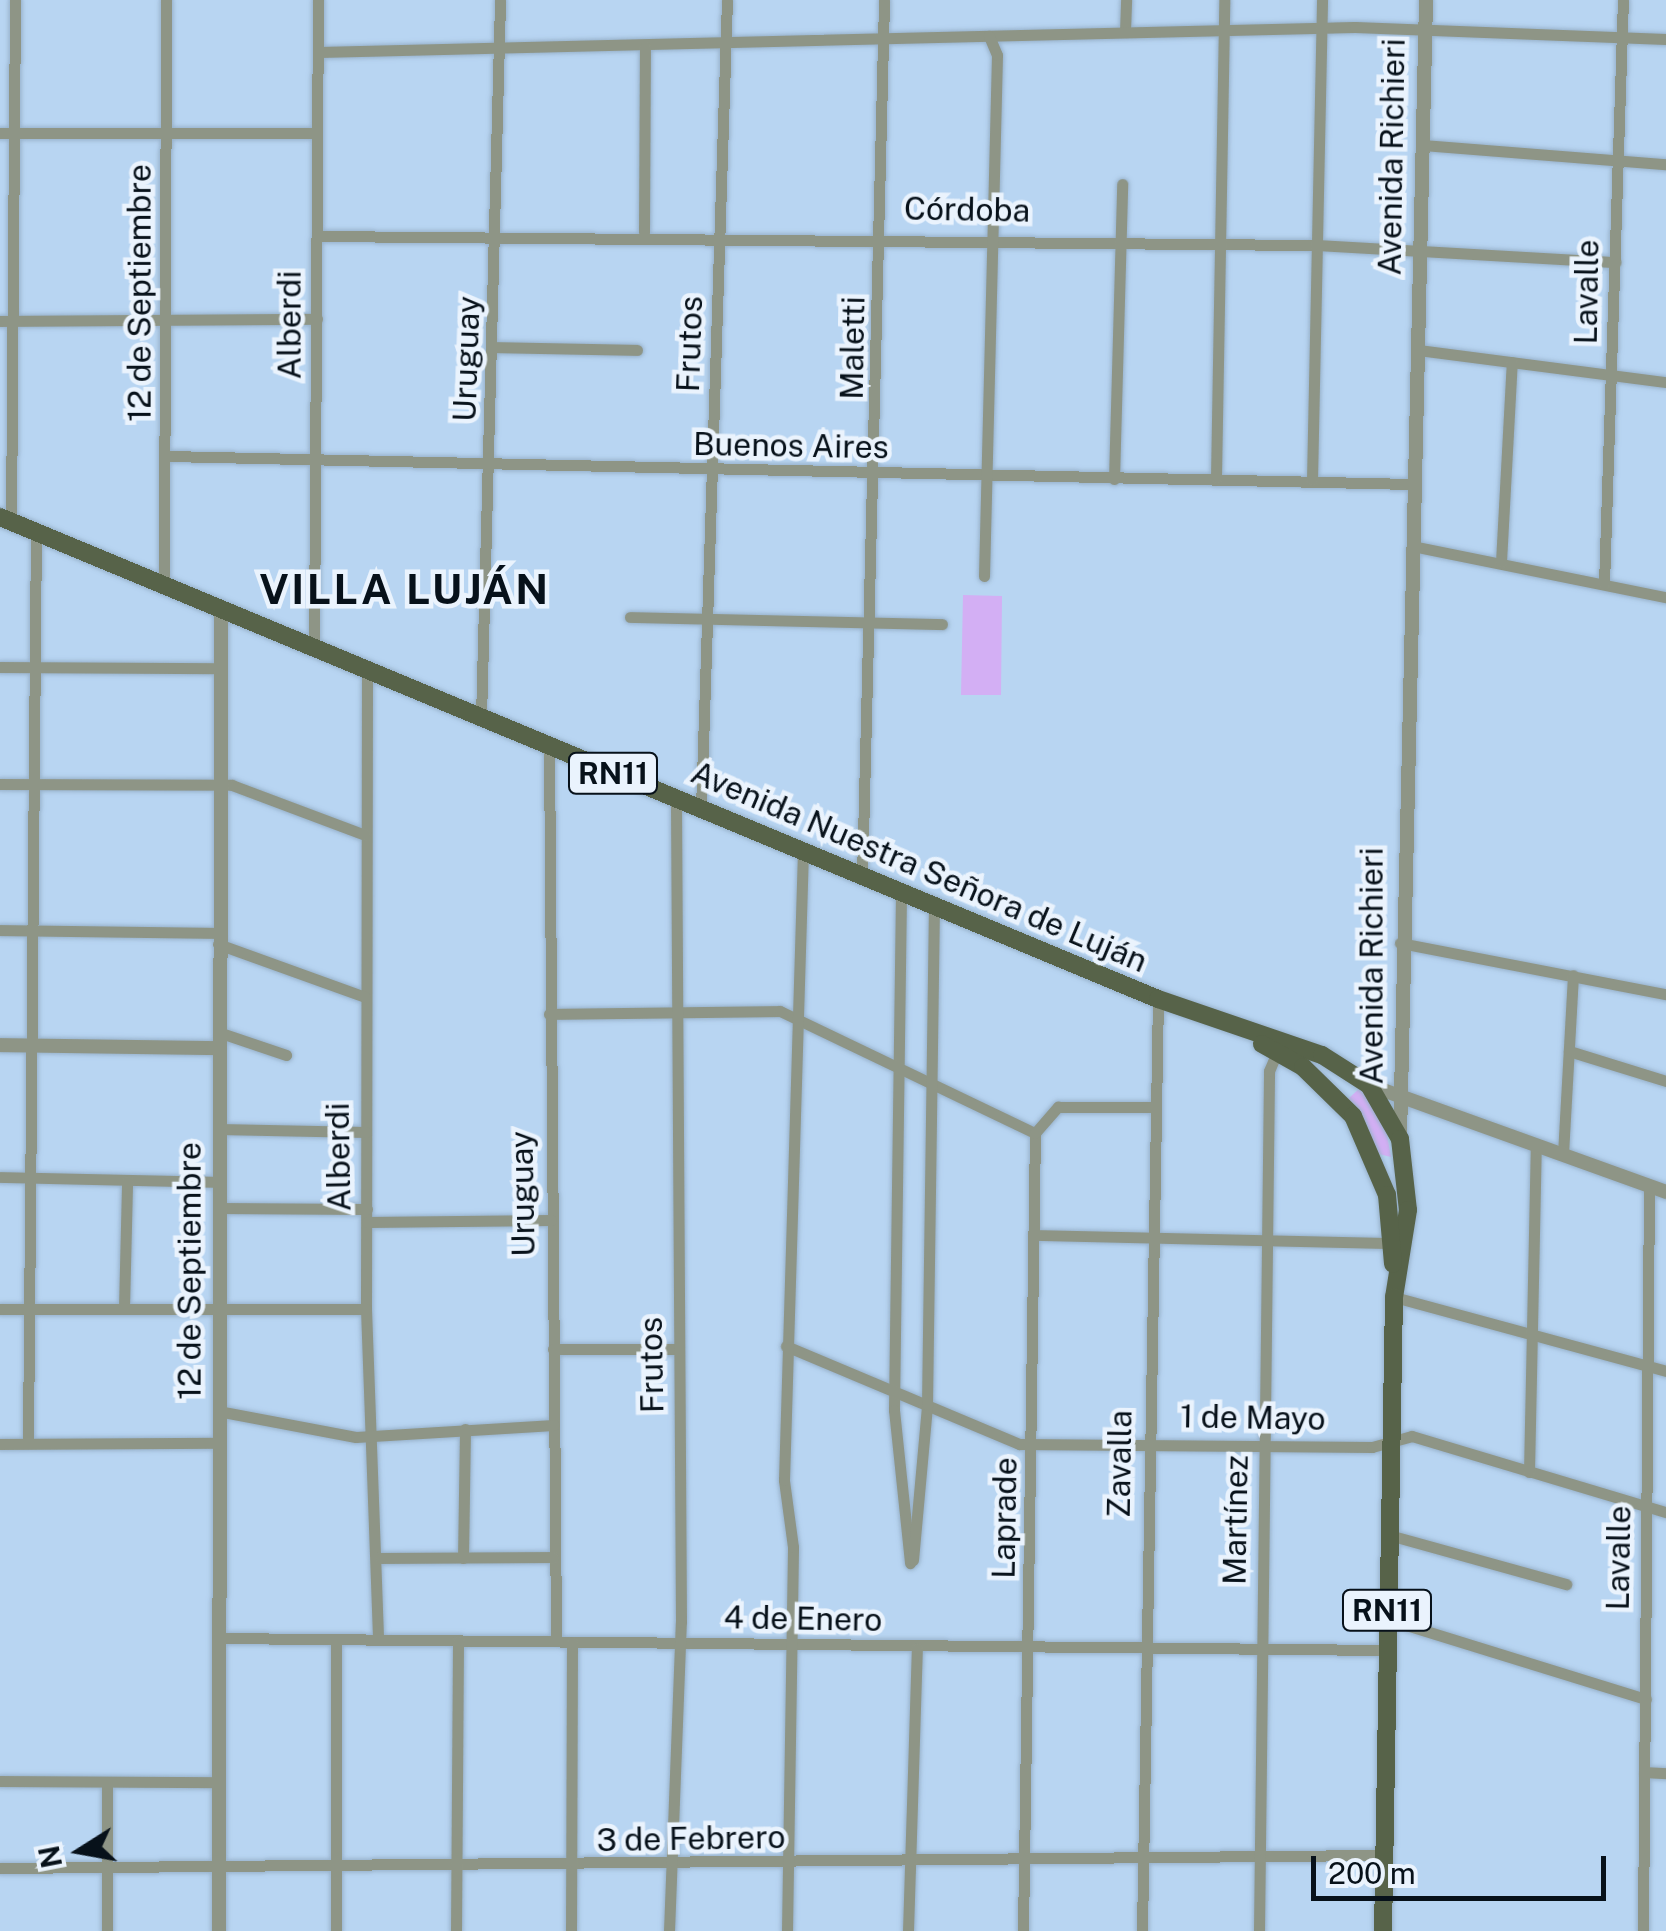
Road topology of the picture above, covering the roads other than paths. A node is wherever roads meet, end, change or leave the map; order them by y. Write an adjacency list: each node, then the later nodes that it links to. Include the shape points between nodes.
1 (15, 0): 25 (street)
2 (166, 0): 26 (street, 12 de Septiembre)
3 (318, 0): 23 (street, Alberdi)
4 (500, 0): 22 (street, Uruguay)
5 (727, 0): 20 (street, Frutos)
6 (884, 0): 19 (street, Maletti)
7 (1126, 0): 15 (street)
8 (1224, 0): 13 (street)
9 (1322, 0): 14 (street)
10 (1426, 0): 12 (street, Avenida Richieri)
11 (1623, 0): 17 (street, Lavalle)
12 (1425, 28): 14 (street); 17 (street); 28 (street, Avenida Richieri)
13 (1226, 29): 14 (street); 15 (street); 39 (street)
14 (1323, 29): 40 (street)
15 (1125, 32): 16 (street)
16 (989, 36): 19 (street); 37 (street, via 997,55)
17 (1622, 36): 18 (street); 29 (street, Lavalle)
18 (1666, 38)
19 (884, 42): 20 (street); 36 (street, Maletti)
20 (726, 46): 21 (street); 34 (street, Frutos)
21 (645, 47): 22 (street); 33 (street)
22 (500, 49): 23 (street); 32 (street, Uruguay)
23 (319, 52): 27 (street, Alberdi)
24 (0, 133): 25 (street)
25 (16, 133): 26 (street); 46 (street)
26 (167, 133): 27 (street); 43 (street, 12 de Septiembre)
27 (317, 133): 35 (street, Alberdi)
28 (1422, 145): 29 (street); 41 (street, Avenida Richieri)
29 (1617, 161): 30 (street); 42 (street, Lavalle)
30 (1666, 164)
31 (1122, 184): 38 (street)
32 (498, 232): 33 (street, Córdoba); 35 (street, Córdoba); 47 (street, Uruguay)
33 (644, 232): 34 (street, Córdoba)
34 (722, 234): 36 (street, Córdoba); 56 (street, Frutos)
35 (318, 236): 44 (street, Alberdi)
36 (882, 236): 37 (street, Córdoba); 58 (street, Maletti)
37 (991, 239): 38 (street, Córdoba); 57 (street)
38 (1122, 241): 39 (street, Córdoba); 59 (street)
39 (1222, 243): 40 (street, Córdoba); 60 (street)
40 (1318, 244): 41 (street, Córdoba); 61 (street)
41 (1420, 248): 42 (street, Córdoba); 49 (street, Avenida Richieri)
42 (1616, 262): 51 (street, Lavalle)
43 (168, 317): 44 (street); 46 (street); 53 (street, 12 de Septiembre)
44 (318, 319): 54 (street, Alberdi)
45 (0, 320): 46 (street)
46 (14, 320): 63 (street)
47 (494, 347): 48 (street); 55 (street, Uruguay)
48 (637, 350)
49 (1418, 350): 50 (street); 62 (street, Avenida Richieri)
50 (1512, 362): 51 (street); 66 (street)
51 (1613, 374): 52 (street); 68 (street, Lavalle)
52 (1666, 382)
53 (168, 456): 54 (street, Buenos Aires); 69 (street, 12 de Septiembre)
54 (318, 461): 55 (street, Buenos Aires); 76 (street, Alberdi)
55 (490, 465): 56 (street, Buenos Aires); 81 (street, Uruguay)
56 (712, 472): 58 (street, Buenos Aires); 73 (street, Frutos)
57 (986, 474): 58 (street, Buenos Aires); 59 (street, Buenos Aires); 67 (street)
58 (878, 476): 74 (street, Maletti)
59 (1114, 478): 60 (street, Buenos Aires)
60 (1216, 478): 61 (street, Buenos Aires)
61 (1312, 480): 62 (street, Buenos Aires)
62 (1412, 484): 65 (street, Avenida Richieri)
63 (6, 520): 64 (main road, Avenida Nuestra Señora de Luján / RN11)
64 (36, 534): 69 (main road, Avenida Nuestra Señora de Luján / RN11); 78 (street)
65 (1412, 546): 66 (street); 96 (street, Avenida Richieri)
66 (1501, 562): 68 (street)
67 (984, 576)
68 (1604, 584): 70 (street)
69 (164, 586): 71 (main road, Avenida Nuestra Señora de Luján / RN11)
70 (1666, 597)
71 (221, 611): 76 (main road, Avenida Nuestra Señora de Luján / RN11); 79 (street, 12 de Septiembre)
72 (630, 617): 73 (street)
73 (710, 618): 74 (street); 87 (street, Frutos)
74 (872, 621): 75 (street); 90 (street, Maletti)
75 (942, 624)
76 (314, 650): 80 (main road, Avenida Nuestra Señora de Luján / RN11)
77 (0, 666): 78 (street)
78 (34, 667): 79 (street); 85 (street)
79 (218, 668): 83 (street, 12 de Septiembre)
80 (366, 673): 81 (main road, Avenida Nuestra Señora de Luján / RN11); 88 (street, Alberdi)
81 (481, 718): 82 (main road, Avenida Nuestra Señora de Luján / RN11)
82 (548, 746): 86 (main road, Avenida Nuestra Señora de Luján / RN11); 102 (street, Uruguay)
83 (219, 783): 85 (street); 88 (street); 95 (street, 12 de Septiembre)
84 (0, 784): 85 (street)
85 (33, 784): 94 (street)
86 (676, 799): 87 (main road, Avenida Nuestra Señora de Luján / RN11); 101 (street, Frutos)
87 (700, 809): 89 (main road, Avenida Nuestra Señora de Luján / RN11)
88 (365, 835): 99 (street, Alberdi)
89 (802, 852): 90 (main road, Avenida Nuestra Señora de Luján / RN11); 103 (street)
90 (862, 876): 91 (main road, Avenida Nuestra Señora de Luján / RN11)
91 (901, 894): 92 (main road, Avenida Nuestra Señora de Luján / RN11); 112 (street)
92 (934, 907): 100 (main road, Avenida Nuestra Señora de Luján / RN11); 115 (street)
93 (0, 930): 94 (street)
94 (32, 930): 95 (street); 107 (street)
95 (218, 938): 99 (street); 105 (street, 12 de Septiembre)
96 (1399, 942): 97 (street); 116 (street, Avenida Richieri)
97 (1573, 975): 98 (street); 109 (street)
98 (1666, 994)
99 (365, 997): 120 (street, Alberdi)
100 (1158, 999): 104 (main road, Avenida Nuestra Señora de Luján / RN11); 118 (street, Zavalla)
101 (676, 1011): 102 (street); 103 (street); 149 (street, Frutos)
102 (549, 1014): 135 (street, Uruguay)
103 (794, 1016): 112 (street); 147 (street)
104 (1227, 1026): 110 (main road, RN11); 114 (main road, Avenida Nuestra Señora de Luján / RN11, via 1322,1055)
105 (218, 1032): 108 (street, 12 de Septiembre); 111 (street)
106 (0, 1045): 107 (street)
107 (32, 1045): 108 (street); 128 (street)
108 (218, 1048): 119 (street, 12 de Septiembre)
109 (1569, 1051): 113 (street); 124 (street)
110 (1278, 1052): 117 (main road, RN11); 138 (street, Martínez, via 1269,1070)
111 (286, 1055)
112 (898, 1067): 115 (street); 152 (street)
113 (1666, 1081)
114 (1366, 1083): 116 (street); 117 (main road, via 1346,1084); 122 (main road, Avenida Nuestra Señora de Luján / RN11)
115 (932, 1084): 121 (street); 153 (street)
116 (1401, 1097): 122 (street, Avenida Richieri); 123 (street)
117 (1342, 1100): 126 (main road, RN11)
118 (1150, 1107): 121 (street, via 1049,1110); 137 (street, Zavalla)
119 (218, 1128): 120 (street); 130 (street, 12 de Septiembre)
120 (366, 1132): 134 (street, Alberdi)
121 (1035, 1133): 136 (street, Laprade)
122 (1400, 1139): 125 (main road, Avenida Richieri / RN11)
123 (1536, 1144): 124 (street); 146 (street)
124 (1564, 1154): 131 (street)
125 (1404, 1159): 126 (main road); 140 (main road, Avenida Richieri / RN11, via 1408,1210)
126 (1378, 1164): 139 (main road, RN11)
127 (0, 1178): 128 (street)
128 (31, 1178): 129 (street); 145 (street)
129 (127, 1181): 130 (street); 141 (street)
130 (218, 1182): 133 (street, 12 de Septiembre)
131 (1649, 1186): 132 (street); 150 (street, Lavalle)
132 (1666, 1192)
133 (218, 1208): 134 (street); 143 (street, 12 de Septiembre)
134 (367, 1216): 135 (street); 144 (street, Alberdi)
135 (551, 1220): 148 (street, Uruguay)
136 (1038, 1235): 137 (street); 160 (street, Laprade)
137 (1150, 1237): 138 (street); 161 (street, Zavalla)
138 (1266, 1240): 139 (street); 164 (street, Martínez)
139 (1392, 1243): 140 (main road, RN11)
140 (1394, 1293): 146 (street); 158 (main road, Avenida Richieri / RN11)
141 (124, 1308): 143 (street); 145 (street)
142 (0, 1309): 145 (street)
143 (218, 1309): 144 (street); 154 (street, 12 de Septiembre)
144 (366, 1309): 157 (street, Alberdi)
145 (30, 1310): 159 (street)
146 (1533, 1332): 150 (street); 165 (street)
147 (786, 1346): 152 (street, 1 de Mayo); 181 (street)
148 (553, 1348): 149 (street); 155 (street, Uruguay)
149 (679, 1349): 180 (street, Frutos)
150 (1649, 1366): 151 (street); 166 (street, Lavalle)
151 (1666, 1372)
152 (894, 1388): 153 (street, 1 de Mayo); 153 (street, via 910,1563)
153 (926, 1405): 160 (street, 1 de Mayo)
154 (218, 1412): 157 (street); 163 (street, 12 de Septiembre)
155 (554, 1425): 156 (street); 169 (street, Uruguay)
156 (465, 1429): 157 (street); 171 (street)
157 (374, 1436): 170 (street, Alberdi)
158 (1390, 1441): 164 (street, 1 de Mayo); 165 (street, 1 de Mayo, via 1412,1436); 168 (main road, Avenida Richieri / RN11)
159 (28, 1442): 162 (street); 163 (street)
160 (1033, 1443): 161 (street, 1 de Mayo); 183 (street, Laprade)
161 (1148, 1443): 164 (street, 1 de Mayo); 184 (street, Zavalla)
162 (0, 1444)
163 (218, 1444): 174 (street, 12 de Septiembre)
164 (1266, 1446): 186 (street, Martínez)
165 (1529, 1472): 166 (street, 1 de Mayo)
166 (1648, 1507): 167 (street, 1 de Mayo); 187 (street, Lavalle)
167 (1666, 1512)
168 (1389, 1535): 172 (street); 173 (main road, Avenida Richieri / RN11)
169 (553, 1557): 171 (street); 177 (street, Uruguay)
170 (381, 1558): 171 (street); 175 (street, Alberdi)
171 (463, 1558)
172 (1566, 1584)
173 (1387, 1619): 185 (main road, Avenida Richieri / RN11); 187 (street)
174 (219, 1638): 178 (street, 4 de Enero); 191 (street, 12 de Septiembre)
175 (378, 1640): 176 (street, 4 de Enero); 178 (street, 4 de Enero)
176 (458, 1641): 177 (street, 4 de Enero); 202 (street)
177 (556, 1641): 179 (street, 4 de Enero)
178 (336, 1642): 205 (street)
179 (572, 1642): 180 (street, 4 de Enero); 203 (street)
180 (680, 1646): 181 (street, 4 de Enero); 198 (street, Frutos)
181 (791, 1646): 182 (street, 4 de Enero); 199 (street)
182 (918, 1648): 183 (street, 4 de Enero); 197 (street)
183 (1030, 1650): 184 (street, 4 de Enero); 196 (street, Laprade)
184 (1145, 1650): 186 (street, 4 de Enero); 195 (street, Zavalla)
185 (1387, 1650): 186 (street, 4 de Enero); 193 (main road, Avenida Richieri / RN11)
186 (1261, 1651): 194 (street, Martínez)
187 (1646, 1699): 188 (street, Lavalle)
188 (1644, 1772): 189 (street); 218 (street, Lavalle)
189 (1666, 1773)
190 (0, 1781): 192 (street)
191 (220, 1782): 192 (street); 201 (street, 12 de Septiembre)
192 (107, 1784): 204 (street)
193 (1384, 1855): 194 (street, 3 de Febrero); 217 (main road, Avenida Richieri / RN11)
194 (1260, 1856): 195 (street, 3 de Febrero); 216 (street, Martínez)
195 (1142, 1859): 196 (street, 3 de Febrero); 215 (street, Zavalla)
196 (1024, 1861): 197 (street, 3 de Febrero); 214 (street, Laprade)
197 (911, 1863): 199 (street, 3 de Febrero); 213 (street)
198 (669, 1866): 199 (street, 3 de Febrero); 203 (street, 3 de Febrero); 211 (street, Frutos)
199 (788, 1866): 212 (street)
200 (0, 1868): 204 (street, 3 de Febrero)
201 (219, 1868): 204 (street, 3 de Febrero); 205 (street, 3 de Febrero); 207 (street, 12 de Septiembre)
202 (455, 1868): 203 (street, 3 de Febrero); 205 (street, 3 de Febrero); 209 (street)
203 (570, 1868): 210 (street)
204 (108, 1869): 206 (street)
205 (337, 1869): 208 (street)
206 (107, 1931)
207 (219, 1931)
208 (336, 1931)
209 (456, 1931)
210 (571, 1931)
211 (668, 1931)
212 (787, 1931)
213 (908, 1931)
214 (1023, 1931)
215 (1142, 1931)
216 (1259, 1931)
217 (1383, 1931)
218 (1642, 1931)

